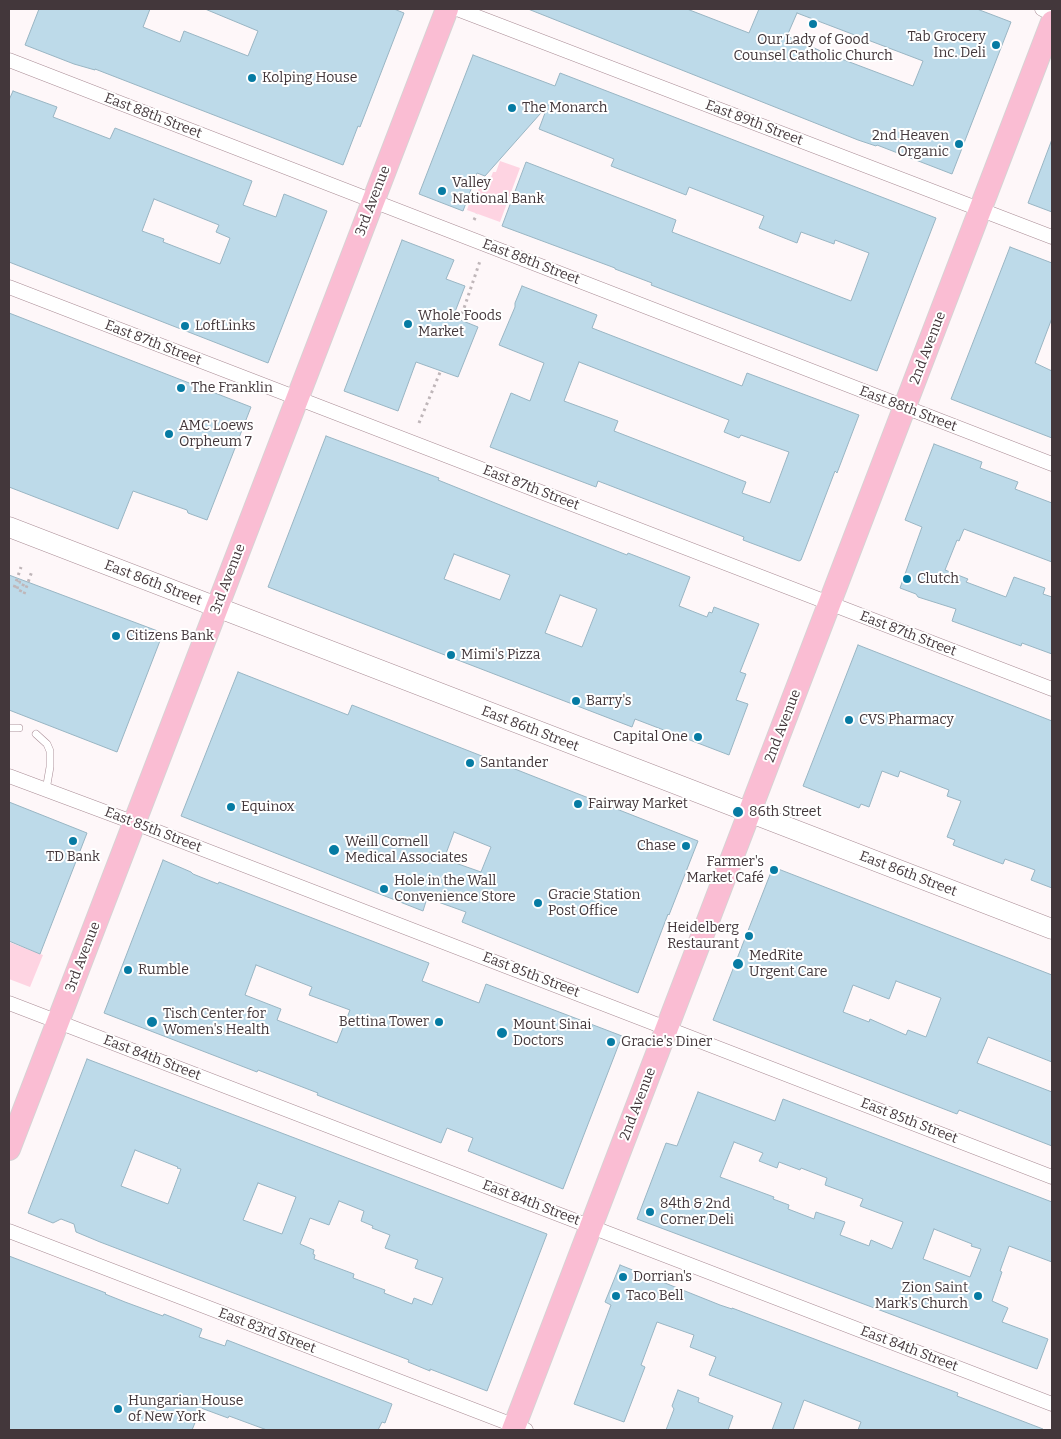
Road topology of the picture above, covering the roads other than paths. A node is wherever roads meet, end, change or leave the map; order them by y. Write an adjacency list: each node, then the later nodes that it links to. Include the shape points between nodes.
1 (447, 9): 7 (main road, 3rd Avenue)
2 (457, 9): 8 (street, East 89th Street)
3 (1042, 9): 4 (street)
4 (1052, 13)
5 (1052, 22): 8 (main road, 2nd Avenue)
6 (9, 60): 7 (street, East 88th Street)
7 (373, 201): 11 (main road, 3rd Avenue); 12 (street, East 88th Street)
8 (980, 210): 9 (street, East 89th Street); 12 (main road, 2nd Avenue)
9 (1052, 238)
10 (9, 287): 11 (street, East 87th Street)
11 (297, 398): 15 (street, East 87th Street); 16 (main road, 3rd Avenue)
12 (905, 408): 13 (street, East 88th Street); 15 (main road, 2nd Avenue)
13 (1052, 464)
14 (9, 527): 16 (main road, East 86th Street)
15 (830, 604): 17 (street, East 87th Street); 23 (main road, 2nd Avenue)
16 (217, 608): 23 (main road, East 86th Street); 24 (main road, 3rd Avenue)
17 (1052, 689)
18 (9, 728): 19 (lane)
19 (19, 728)
20 (36, 734): 22 (lane, via 50,751)
21 (9, 776): 22 (street, East 85th Street)
22 (46, 790): 24 (street, East 85th Street)
23 (749, 812): 25 (main road, East 86th Street); 28 (main road, 2nd Avenue)
24 (134, 823): 27 (main road, 3rd Avenue); 28 (street, East 85th Street)
25 (1052, 929)
26 (9, 1003): 27 (street, East 84th Street)
27 (58, 1021): 29 (main road, 3rd Avenue); 31 (street, East 84th Street)
28 (667, 1028): 30 (street, East 85th Street); 31 (main road, 2nd Avenue)
29 (9, 1149)
30 (1052, 1177)
31 (590, 1226): 33 (street, East 84th Street); 34 (main road, 2nd Avenue)
32 (9, 1231): 34 (street, East 83rd Street)
33 (1052, 1404)
34 (518, 1429)

